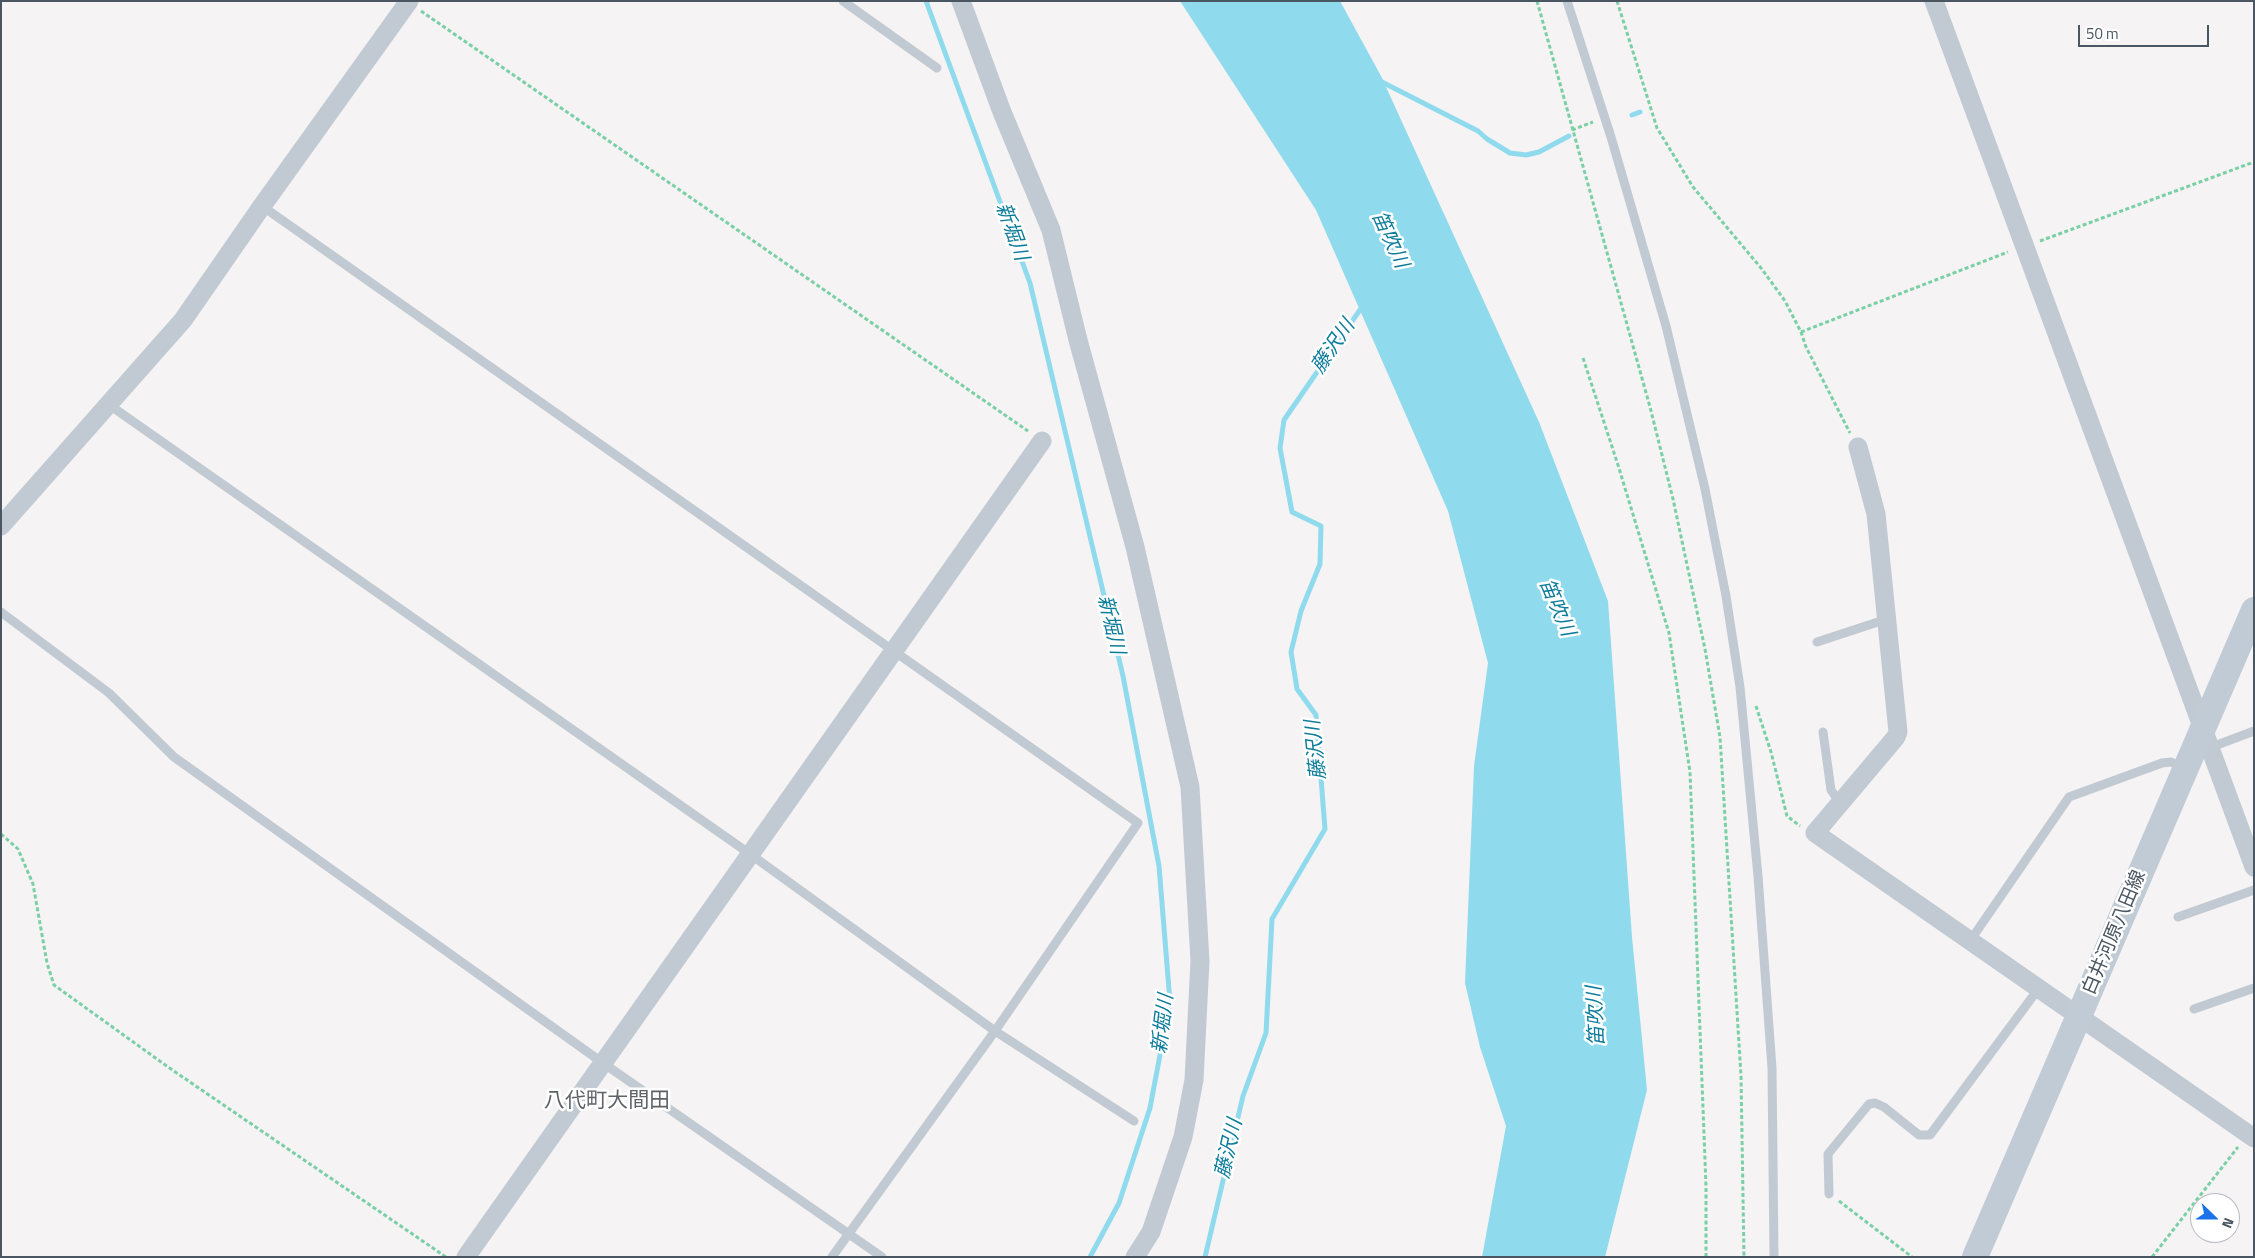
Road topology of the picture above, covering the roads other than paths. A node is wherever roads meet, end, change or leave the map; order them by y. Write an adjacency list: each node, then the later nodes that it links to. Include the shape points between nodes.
1 (843, 1): 6 (lane)
2 (961, 1): 40 (street, via 1050,230 1135,547 1190,787 1200,961 1194,1080 1183,1137 1151,1232)
3 (1567, 1): 41 (lane, via 1612,137 1666,326 1705,489 1726,596 1740,686 1772,1068)
4 (1934, 1): 19 (street)
5 (408, 2): 7 (street)
6 (937, 68)
7 (262, 206): 8 (street, via 183,320); 16 (lane)
8 (108, 404): 11 (street); 22 (lane)
9 (1042, 441): 16 (street)
10 (1858, 447): 14 (street, via 1876,514)
11 (1, 526)
12 (2254, 610): 19 (main road, 白井河原八田線)
13 (1, 612): 32 (lane, via 109,693 174,757)
14 (1887, 619): 15 (lane); 21 (street, via 1898,732)
15 (1817, 642)
16 (893, 648): 22 (street); 31 (lane, via 1138,823)
17 (2254, 730): 19 (lane)
18 (1823, 732): 21 (lane, via 1830,790)
19 (2206, 739): 20 (main road, 白井河原八田線); 23 (street)
20 (2186, 768): 26 (lane, via 2171,762 2162,764 2069,797); 30 (main road, 白井河原八田線)
21 (1840, 803): 26 (street, via 1815,833)
22 (750, 854): 31 (lane); 32 (street)
23 (2254, 867)
24 (2254, 890): 25 (lane)
25 (2178, 917)
26 (1970, 942): 27 (street)
27 (2039, 988): 30 (street); 35 (lane, via 1930,1135 1919,1135 1884,1107 1869,1104 1828,1154)
28 (2254, 988): 29 (lane)
29 (2194, 1009)
30 (2079, 1017): 34 (street); 42 (main road, 白井河原八田線)
31 (995, 1031): 33 (lane); 36 (lane)
32 (602, 1063): 36 (lane); 37 (street)
33 (1134, 1121)
34 (2251, 1136)
35 (1830, 1194)
36 (848, 1234): 38 (lane); 39 (lane)
37 (466, 1257)
38 (832, 1257)
39 (882, 1257)
40 (1135, 1257)
41 (1774, 1257)
42 (1975, 1257)

